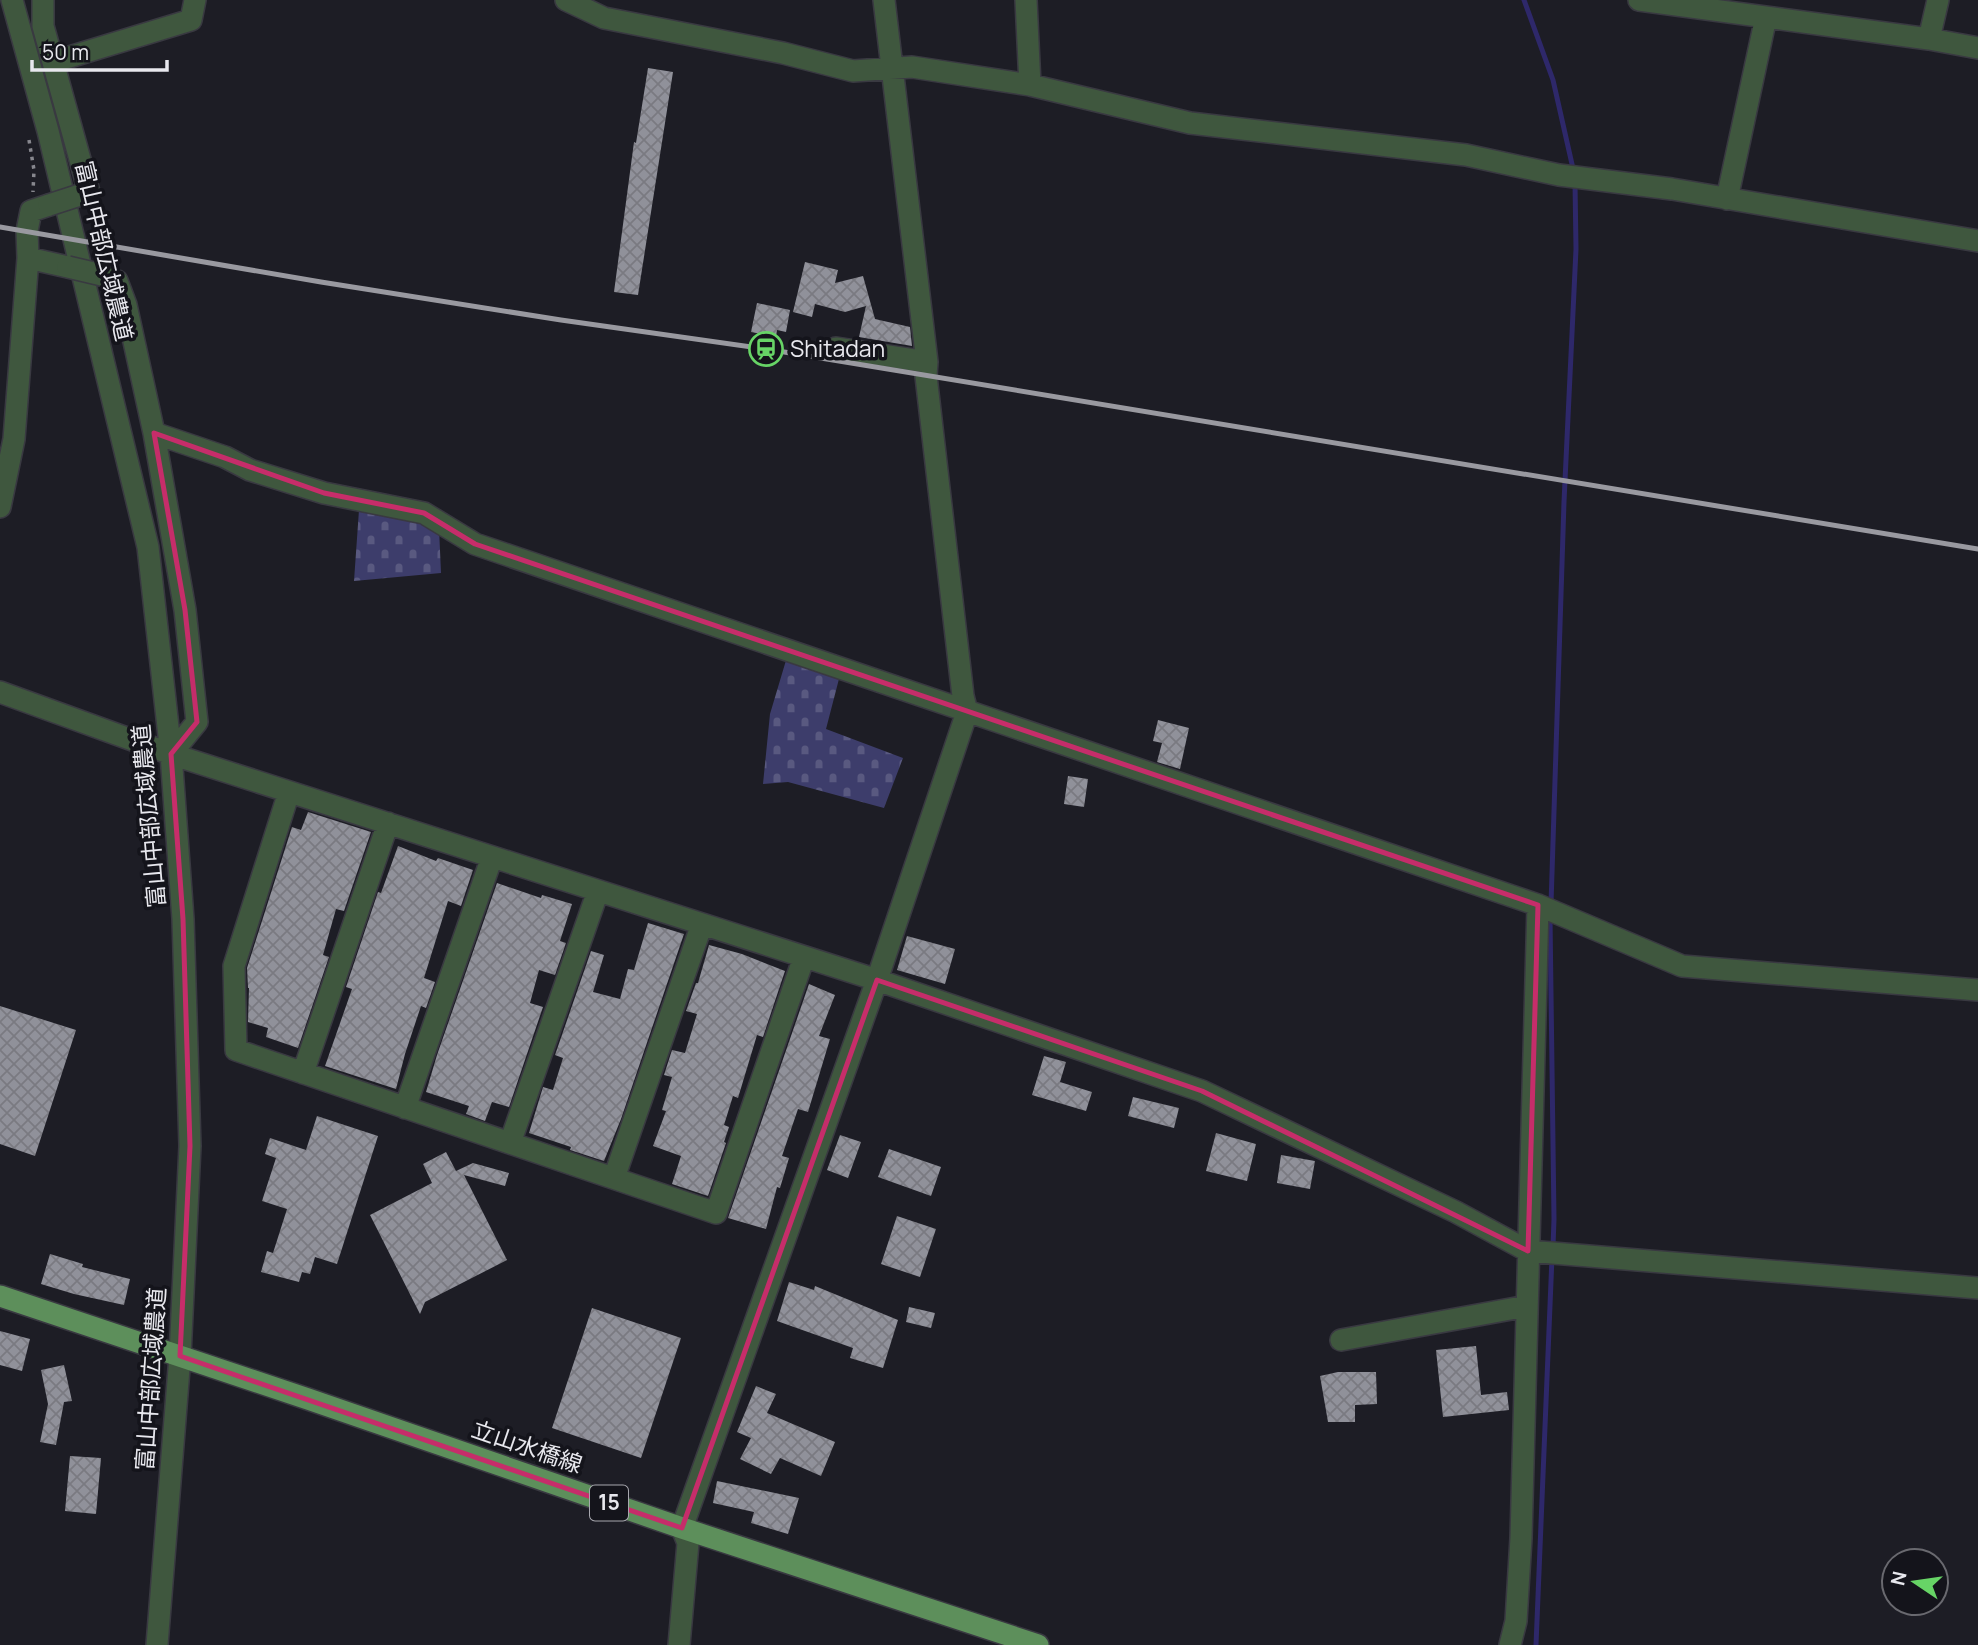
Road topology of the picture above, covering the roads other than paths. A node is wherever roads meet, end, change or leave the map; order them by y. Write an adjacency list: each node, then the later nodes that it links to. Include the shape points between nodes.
1 (12, 0): 24 (street, 富山中部広域農道, via 148,547)
2 (43, 0): 12 (street, via 43,26)
3 (195, 0): 12 (street, via 191,20)
4 (566, 0): 13 (street, via 604,18 853,71)
5 (884, 0): 13 (street)
6 (1026, 0): 14 (street)
7 (1639, 0): 9 (street)
8 (1938, 0): 10 (street)
9 (1766, 17): 10 (street); 15 (street)
10 (1928, 39): 11 (street)
11 (1978, 48)
12 (53, 62): 17 (street, bridge, via 89,192 40,208 27,231)
13 (892, 70): 14 (street, via 912,67); 19 (street)
14 (1030, 85): 15 (street, via 1190,123 1466,155 1559,175)
15 (1727, 199): 16 (street)
16 (1978, 241)
17 (28, 258): 20 (street, bridge, via 117,281); 21 (street, via 14,439)
18 (836, 348): 19 (street)
19 (927, 362): 23 (street)
20 (154, 433): 23 (street, via 324,493 424,513 475,544); 24 (street, via 185,610 197,722)
21 (0, 507)
22 (0, 692): 24 (street)
23 (967, 712): 29 (street); 32 (street)
24 (171, 754): 25 (street); 43 (street, 富山中部広域農道, via 183,919 190,1146)
25 (289, 792): 26 (street); 34 (street, via 234,966 236,1050)
26 (388, 823): 27 (street); 34 (street)
27 (492, 857): 28 (street); 35 (street)
28 (598, 891): 30 (street); 36 (street)
29 (1538, 905): 33 (street, via 1682,967); 38 (street)
30 (702, 925): 31 (street); 37 (street)
31 (804, 957): 32 (street); 37 (street, via 716,1213)
32 (877, 980): 38 (street, via 1202,1091); 44 (street)
33 (1978, 990)
34 (303, 1073): 35 (street)
35 (405, 1108): 36 (street)
36 (510, 1143): 37 (street)
37 (614, 1178)
38 (1528, 1251): 39 (street); 41 (street)
39 (1978, 1288)
40 (0, 1296): 43 (main road, 立山水橋線 / 15)
41 (1527, 1306): 42 (street); 48 (street, via 1521,1538 1516,1622)
42 (1341, 1340)
43 (180, 1356): 44 (main road, 立山水橋線 / 15); 45 (street, 富山中部広域農道)
44 (682, 1528): 46 (street, via 688,1544); 47 (main road, 立山水橋線 / 15)
45 (157, 1645)
46 (679, 1645)
47 (1038, 1645)
48 (1510, 1645)

